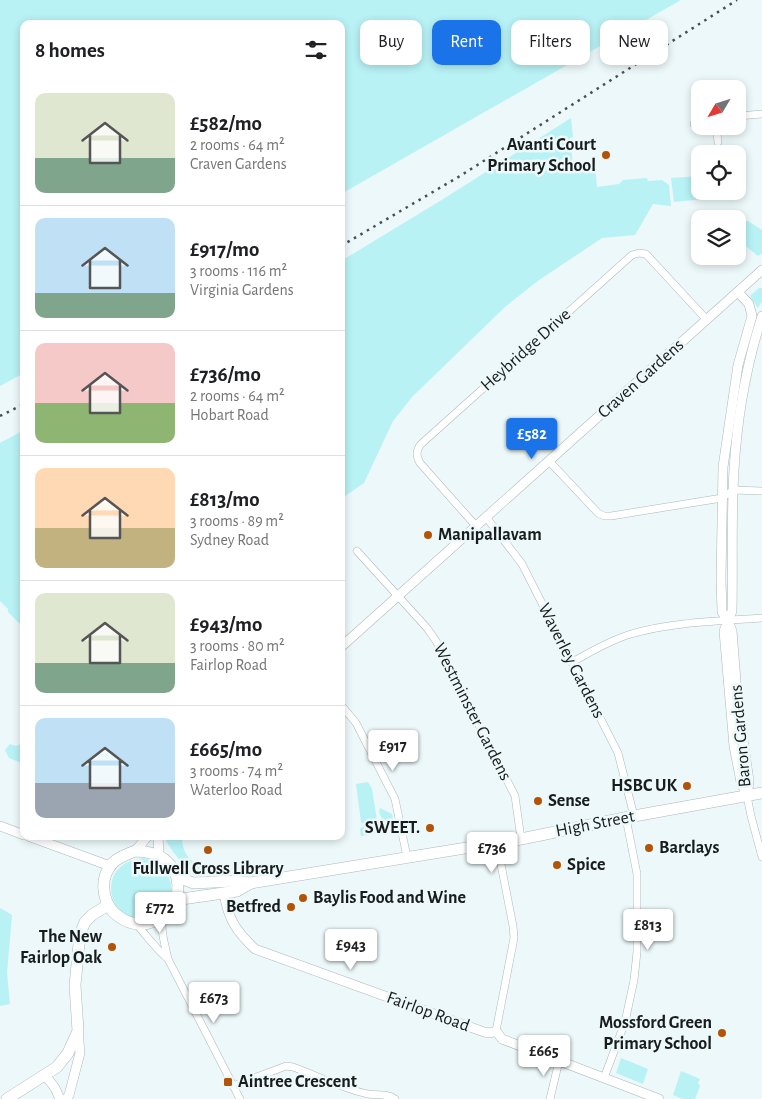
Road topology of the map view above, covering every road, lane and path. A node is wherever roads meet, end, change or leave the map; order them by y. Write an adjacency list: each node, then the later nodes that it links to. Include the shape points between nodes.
1 (762, 114): 2 (street)
2 (746, 115)
3 (717, 135): 4 (street)
4 (718, 142)
5 (761, 273): 6 (street, Craven Gardens)
6 (738, 292): 7 (street); 8 (street, Craven Gardens)
7 (759, 316): 10 (street, Baron Gardens, via 741,402); 12 (street, Baron Gardens, via 738,366 723,467)
8 (707, 320): 9 (street, Craven Gardens); 14 (street, Heybridge Drive, via 646,254 632,256 420,445 417,457 420,463)
9 (549, 461): 12 (street, via 604,516); 13 (street, Craven Gardens)
10 (733, 490): 11 (street); 12 (street); 18 (street, Baron Gardens, via 732,612)
11 (762, 491)
12 (722, 498): 18 (street, Baron Gardens, via 722,612)
13 (486, 517): 14 (street, Craven Gardens); 20 (street, Waverley Gardens, via 522,564)
14 (476, 526): 16 (street, Craven Gardens)
15 (357, 551): 16 (street, Westminster Gardens)
16 (398, 596): 19 (street, Craven Gardens); 27 (street, Westminster Gardens, via 436,641 510,785 515,796)
17 (762, 618): 18 (street)
18 (728, 621): 20 (street, via 632,633); 23 (street, Baron Gardens, via 732,631 739,715 749,781)
19 (345, 642)
20 (572, 662): 24 (street, Waverley Gardens, via 618,754)
21 (345, 710): 34 (street, via 356,723 395,799)
22 (762, 793): 23 (main road, High Street)
23 (747, 796): 24 (main road, High Street); 35 (street)
24 (630, 817): 27 (main road, High Street); 49 (street, Waverley Gardens, via 637,874 637,952 625,1022)
25 (0, 826): 26 (street)
26 (20, 834)
27 (521, 839): 31 (main road, High Street)
28 (39, 840): 36 (street)
29 (145, 840): 32 (street)
30 (158, 840): 33 (street)
31 (497, 844): 34 (main road, High Street); 46 (street, via 514,938)
32 (135, 852): 33 (main road); 36 (main road, via 122,856)
33 (159, 856): 37 (main road)
34 (408, 857): 38 (main road, High Street)
35 (762, 857)
36 (110, 866): 41 (main road, via 104,888)
37 (178, 877): 38 (main road, High Street, via 193,882); 40 (main road)
38 (251, 883): 39 (main road, High Street, via 237,891)
39 (224, 893): 40 (main road, High Street); 46 (street, Fairlop Road, via 231,920 239,934 255,948 484,1032)
40 (175, 900): 42 (main road)
41 (108, 905): 43 (main road, via 114,914); 45 (main road, via 84,922 80,934 75,985)
42 (164, 916): 43 (main road, via 146,925); 44 (street, via 161,926)
43 (137, 925): 44 (street)
44 (168, 959): 50 (street)
45 (78, 1031): 48 (main road, via 68,1053 57,1067); 53 (street, via 80,1053)
46 (496, 1031): 47 (street, Fairlop Road, via 502,1039)
47 (559, 1061): 49 (street, Fairlop Road); 56 (street)
48 (45, 1075): 51 (main road); 52 (street)
49 (604, 1078): 57 (street, Fairlop Road)
50 (233, 1086): 54 (street); 55 (street, via 286,1066 357,1092)
51 (7, 1099)
52 (60, 1099)
53 (66, 1099)
54 (240, 1099)
55 (395, 1099)
56 (550, 1099)
57 (659, 1099)

